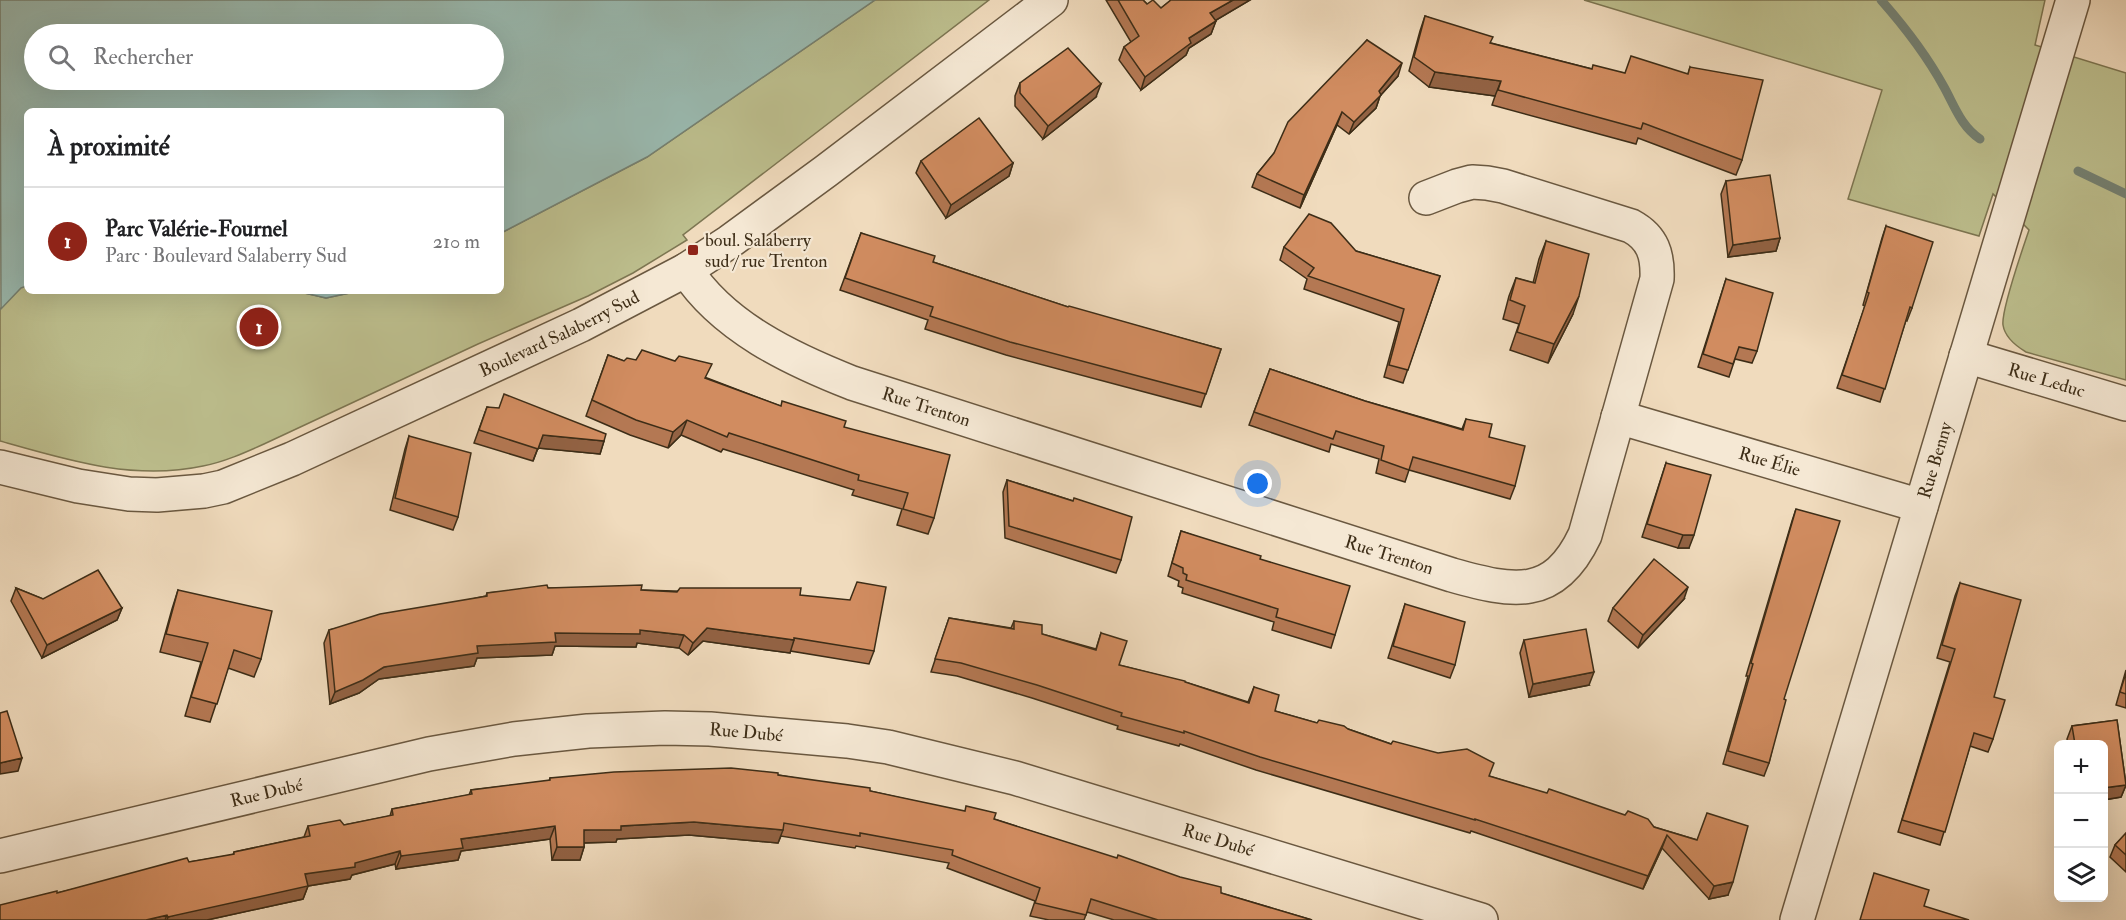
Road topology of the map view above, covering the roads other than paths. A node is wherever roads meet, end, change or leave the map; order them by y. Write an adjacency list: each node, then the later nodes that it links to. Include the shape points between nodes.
1 (1051, 0): 4 (street, Boulevard Salaberry Sud, via 808,184)
2 (2073, 0): 5 (street, Rue Benny)
3 (1426, 198): 7 (street, Rue Trenton, via 1472,182 1503,186 1618,220 1641,231 1650,241 1656,252 1657,279)
4 (686, 270): 7 (street, Rue Trenton, via 738,324 797,360 836,377 1496,586 1528,587 1544,582 1578,550); 8 (street, Boulevard Salaberry Sud, via 581,326 292,459 223,486 180,494 129,494)
5 (1966, 356): 6 (street, Rue Leduc); 9 (street, Rue Benny)
6 (2126, 404)
7 (1618, 417): 9 (street, Rue Élie)
8 (0, 467)
9 (1921, 506): 12 (street, Rue Benny)
10 (0, 856): 11 (street, Rue Dubé, via 462,747 588,732 710,729 847,741 968,765)
11 (1481, 920)
12 (1797, 920)

